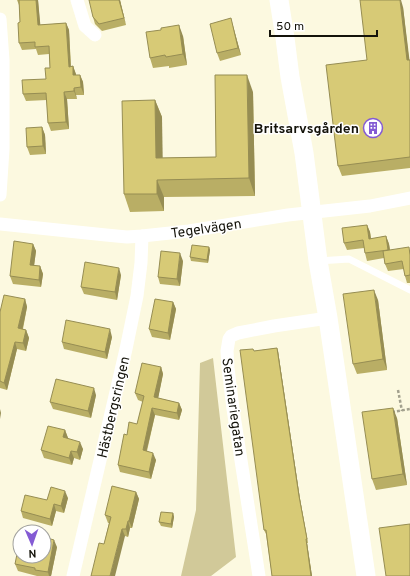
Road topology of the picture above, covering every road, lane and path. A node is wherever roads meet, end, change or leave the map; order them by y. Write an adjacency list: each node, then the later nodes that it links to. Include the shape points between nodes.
1 (77, 0): 4 (street, via 85,26)
2 (279, 0): 7 (street)
3 (0, 19): 5 (street, via 4,149)
4 (95, 35)
5 (0, 195)
6 (410, 198): 7 (street, Tegelvägen)
7 (311, 213): 9 (street, Tegelvägen); 10 (street)
8 (0, 224): 9 (street, Tegelvägen, via 116,236)
9 (142, 236): 17 (street, Hästbergsringen, via 137,296)
10 (318, 261): 11 (lane, via 349,259); 12 (street)
11 (410, 290)
12 (328, 318): 18 (street, Seminariegatan, via 238,333 229,339 227,352 230,382); 19 (street)
13 (398, 390): 15 (path)
14 (410, 409): 15 (path)
15 (402, 411): 16 (path)
16 (388, 413)
17 (74, 576)
18 (259, 576)
19 (366, 576)

